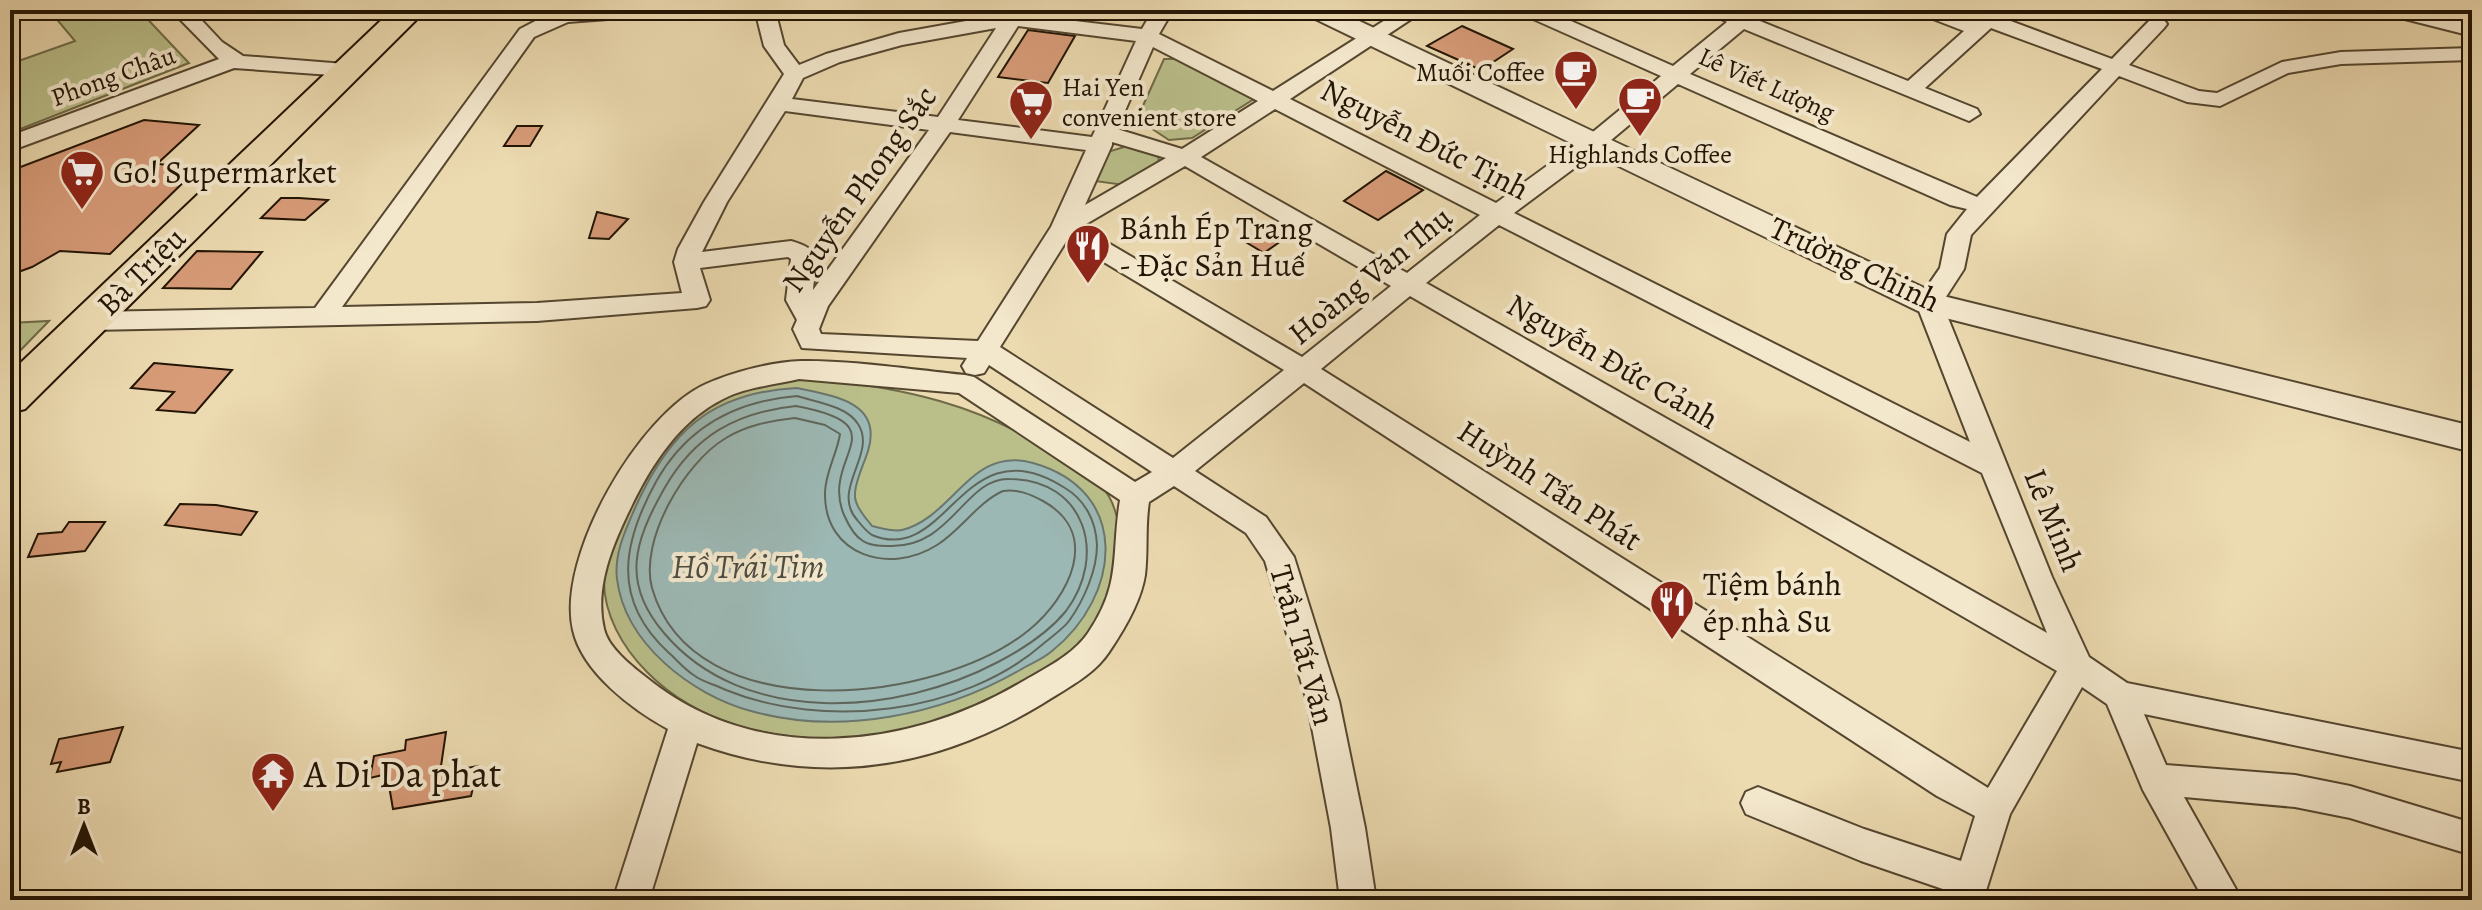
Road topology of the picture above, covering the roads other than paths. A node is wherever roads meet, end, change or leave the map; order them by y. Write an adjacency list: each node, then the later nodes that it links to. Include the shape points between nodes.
1 (181, 10): 21 (street, Phong Châu)
2 (410, 10): 22 (highway, Bà Triệu)
3 (648, 10): 41 (street, via 564,17 527,33)
4 (765, 10): 24 (street, via 774,46)
5 (1163, 10): 18 (street)
6 (1316, 10): 19 (street, Trường Chinh)
7 (1415, 10): 19 (street)
8 (1529, 10): 25 (street, Lê Viết Lượng)
9 (1716, 10): 14 (street)
10 (1927, 10): 15 (street)
11 (1961, 10): 15 (street)
12 (2392, 10): 17 (street)
13 (1015, 14): 18 (street, Nguyễn Đức Tịnh); 24 (street, Nguyễn Đức Tịnh, via 899,39); 30 (street, Nguyễn Phong Sắc)
14 (1747, 15): 25 (street, Hoàng Văn Thụ); 26 (street)
15 (1988, 20): 23 (street); 26 (street)
16 (2157, 24): 23 (street)
17 (2472, 30)
18 (1148, 36): 27 (street, Nguyễn Đức Tịnh); 31 (street)
19 (1370, 38): 27 (street); 32 (street, Trường Chinh)
20 (2472, 54): 23 (street, via 2341,58 2282,68 2220,100 2195,97 2180,103)
21 (235, 60): 22 (street, Phong Châu); 33 (street, Phong Châu)
22 (345, 70): 42 (highway, Bà Triệu)
23 (2112, 72): 35 (street)
24 (795, 74): 28 (street)
25 (1676, 75): 32 (street, Hoàng Văn Thụ); 35 (street, Lê Viết Lượng)
26 (1911, 90): 29 (street)
27 (1277, 100): 34 (street); 36 (street, Nguyễn Đức Tịnh)
28 (781, 104): 30 (street, Nguyễn Đức Cảnh); 38 (street, via 700,227)
29 (1969, 114)
30 (945, 123): 31 (street, Nguyễn Đức Cảnh); 43 (street, Nguyễn Phong Sắc)
31 (1104, 139): 34 (street, Nguyễn Đức Cảnh); 37 (street)
32 (1596, 141): 36 (street, Hoàng Văn Thụ); 40 (street, Trường Chinh)
33 (10, 144)
34 (1185, 157): 37 (street); 39 (street, Nguyễn Đức Cảnh)
35 (1982, 206): 40 (street, via 1959,234 1952,269)
36 (1498, 213): 39 (street, Hoàng Văn Thụ); 50 (street, Nguyễn Đức Tịnh)
37 (1063, 227): 44 (street); 46 (street, Huỳnh Tấn Phát)
38 (686, 262): 41 (street, via 697,300 537,312); 43 (street, via 791,249 804,255 799,300)
39 (1409, 283): 46 (street, Hoàng Văn Thụ); 53 (street, Nguyễn Đức Cảnh)
40 (1929, 303): 49 (street, Trường Chinh); 50 (street, Lê Minh)
41 (323, 315): 42 (street)
42 (91, 321): 48 (highway, Bà Triệu)
43 (810, 330): 44 (street, Nguyễn Phong Sắc); 45 (street)
44 (985, 350): 47 (street); 51 (street, Trần Tất Văn)
45 (799, 370): 47 (street); 55 (street, via 731,385 667,426 633,475 600,544 586,595 589,633 612,667 642,696)
46 (1304, 370): 51 (street, Hoàng Văn Thụ); 59 (street, Huỳnh Tấn Phát)
47 (965, 384): 52 (street)
48 (10, 398)
49 (2472, 439)
50 (1994, 467): 53 (street, Lê Minh)
51 (1175, 472): 52 (street, Hoàng Văn Thụ); 62 (street, Trần Tất Văn, via 1256,525 1279,557 1323,701)
52 (1135, 496): 55 (street, via 1130,578 1110,622 1092,651 1003,709 944,736 824,754 730,743)
53 (2077, 666): 54 (street, Nguyễn Đức Cảnh); 59 (street)
54 (2119, 695): 56 (street); 57 (street)
55 (686, 724): 61 (street)
56 (2472, 767)
57 (2155, 779): 60 (street, via 2322,796); 63 (street)
58 (1758, 803): 59 (street, via 1972,882)
59 (1994, 809)
60 (2472, 839)
61 (631, 900)
62 (1358, 900)
63 (2224, 900)

